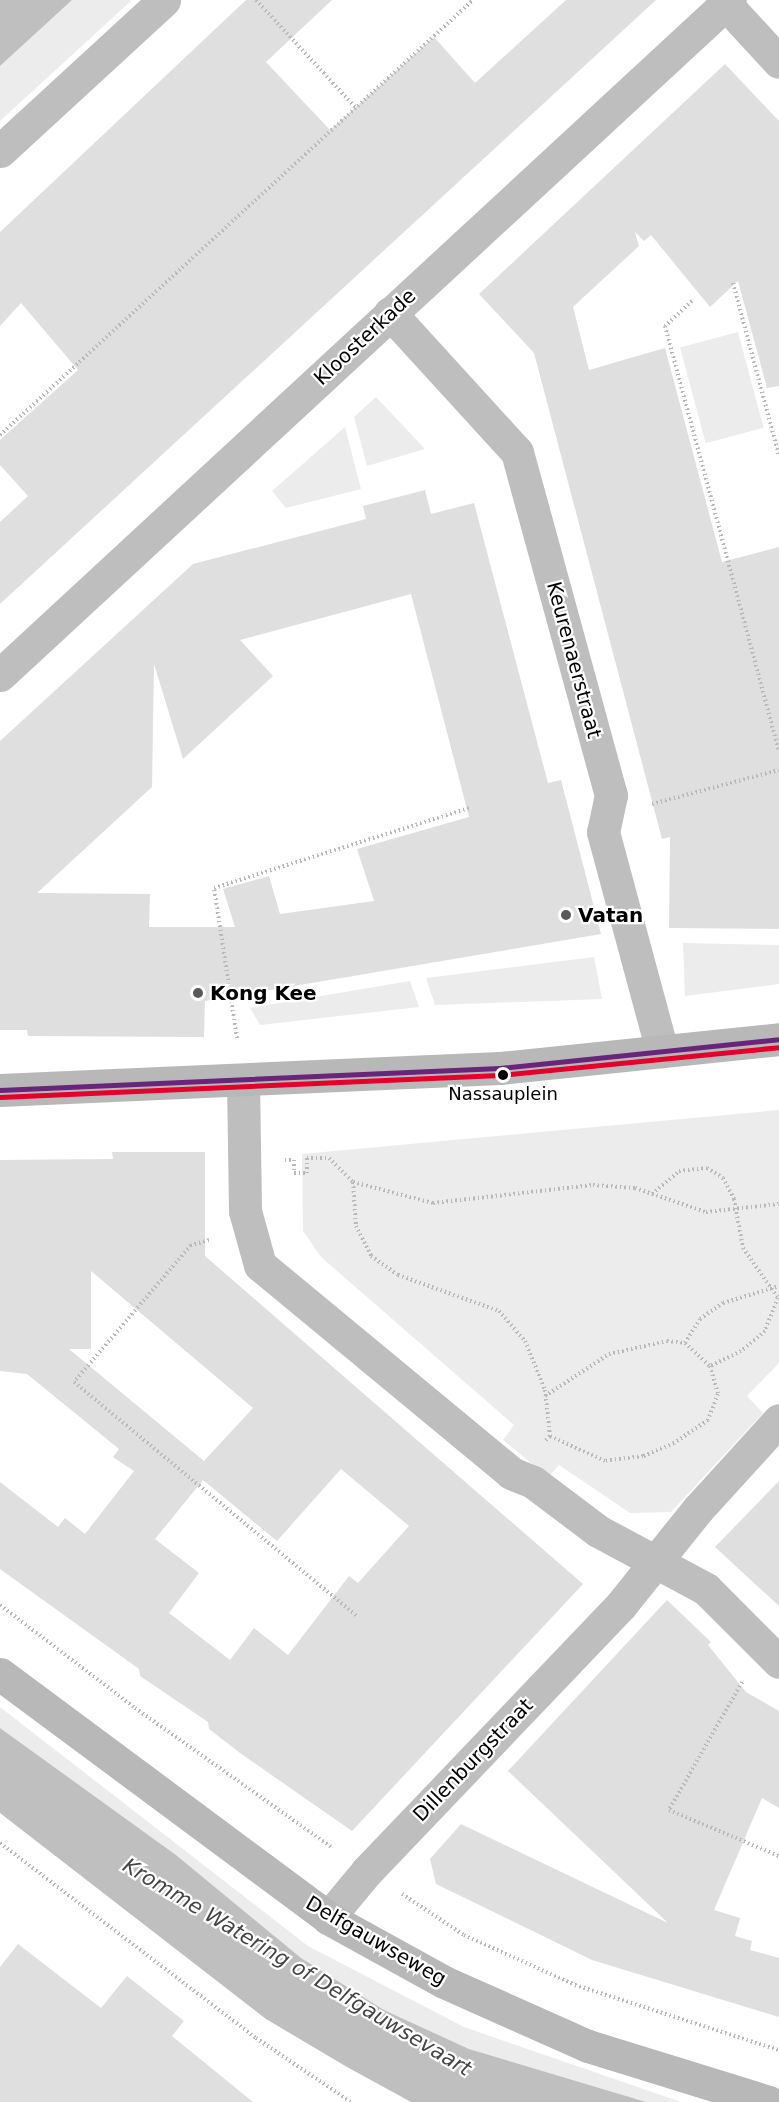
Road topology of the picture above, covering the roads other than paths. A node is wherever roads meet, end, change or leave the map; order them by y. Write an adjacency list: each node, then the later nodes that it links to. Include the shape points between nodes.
1 (164, 0): 4 (street)
2 (726, 1): 3 (street); 5 (street, Kloosterkade)
3 (779, 62)
4 (0, 151)
5 (390, 314): 6 (street, Kloosterkade); 8 (street, Keurenaerstraat, via 517,452 611,795 603,832)
6 (0, 675)
7 (779, 1039): 8 (street)
8 (662, 1051): 9 (street, via 500,1068)
9 (243, 1081): 10 (street); 12 (street, via 248,1230 260,1265 507,1469 533,1482 598,1531)
10 (0, 1090)
11 (779, 1420): 12 (street, via 698,1509)
12 (659, 1561): 13 (street, via 706,1589); 15 (street, Dillenburgstraat, via 367,1871)
13 (773, 1657)
14 (0, 1674): 15 (street, Delfgauwseweg)
15 (328, 1918): 16 (street, Delfgauwseweg, via 444,1982 588,2046)
16 (769, 2102)

